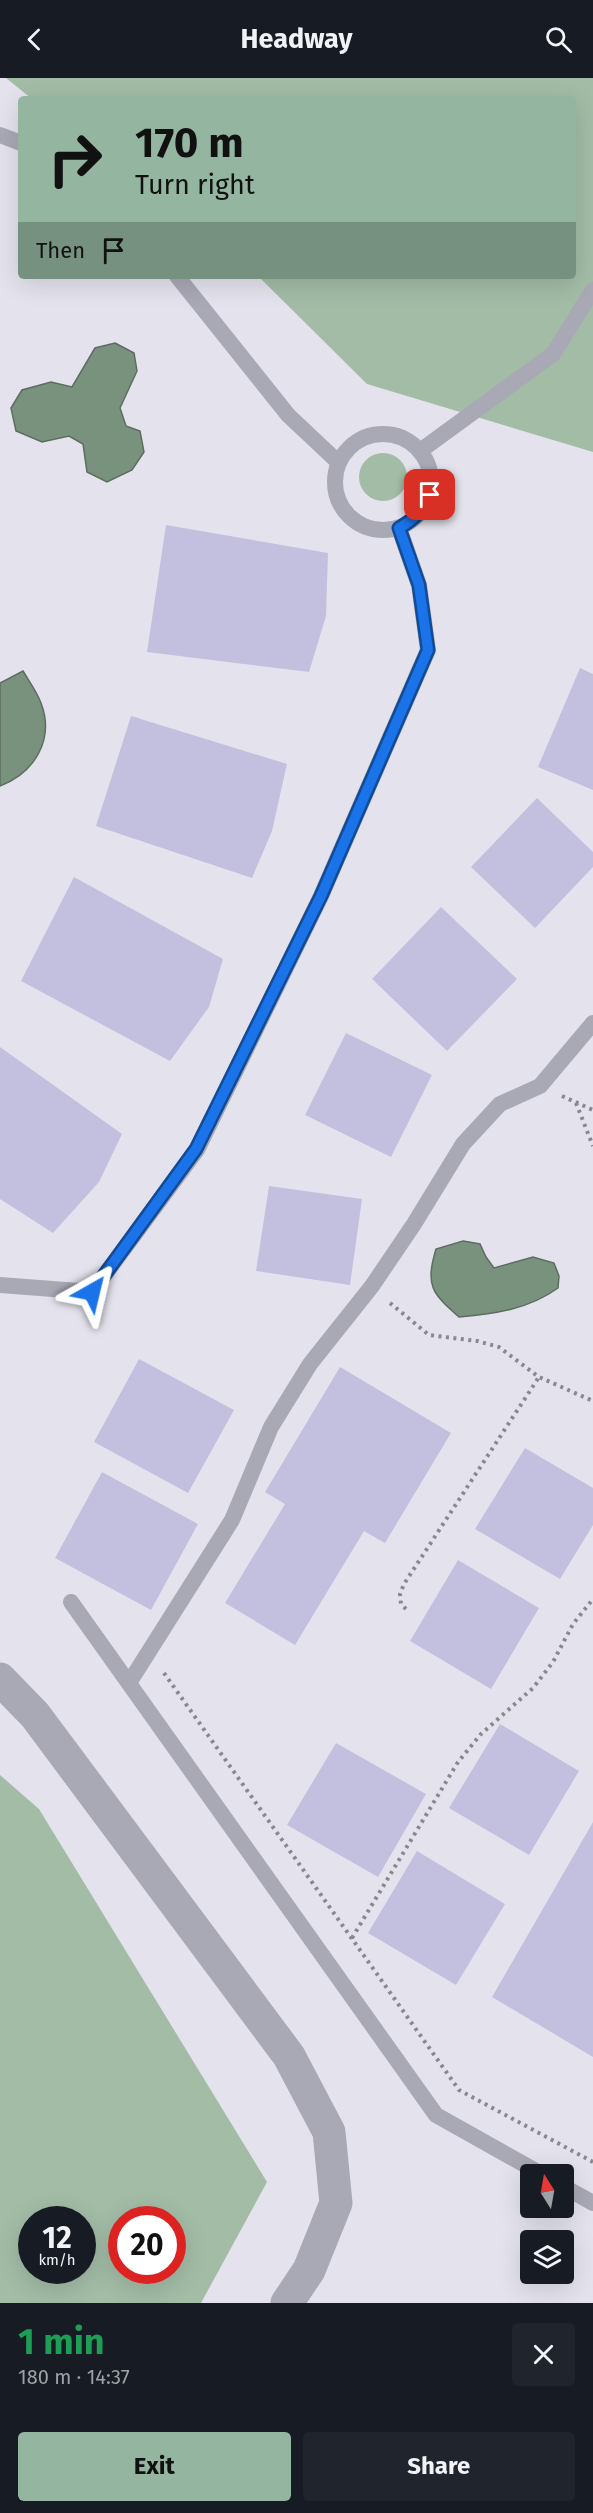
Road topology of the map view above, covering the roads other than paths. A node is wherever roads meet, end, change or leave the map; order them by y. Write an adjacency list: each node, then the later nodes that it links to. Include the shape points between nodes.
1 (0, 135): 2 (lane)
2 (18, 142)
3 (179, 279): 6 (lane, via 288,415)
4 (593, 290): 5 (lane, via 553,354)
5 (420, 451): 6 (lane, via 393,434 376,434 360,439); 7 (lane, via 429,464 430,495 413,520)
6 (339, 463): 7 (lane, via 334,479 343,510 368,528)
7 (399, 528): 9 (lane, via 419,585 428,650 321,896 196,1149 92,1292)
8 (593, 1023): 12 (lane, via 540,1086 500,1104 463,1143 372,1286 310,1364 272,1427 232,1520)
9 (0, 1286)
10 (71, 1602): 12 (lane)
11 (0, 1679): 16 (street, via 34,1714 289,2056 329,2132 336,2203 309,2270)
12 (129, 1683): 13 (lane, via 436,2115)
13 (523, 2164)
14 (574, 2193): 15 (lane)
15 (593, 2203)
16 (287, 2303)

